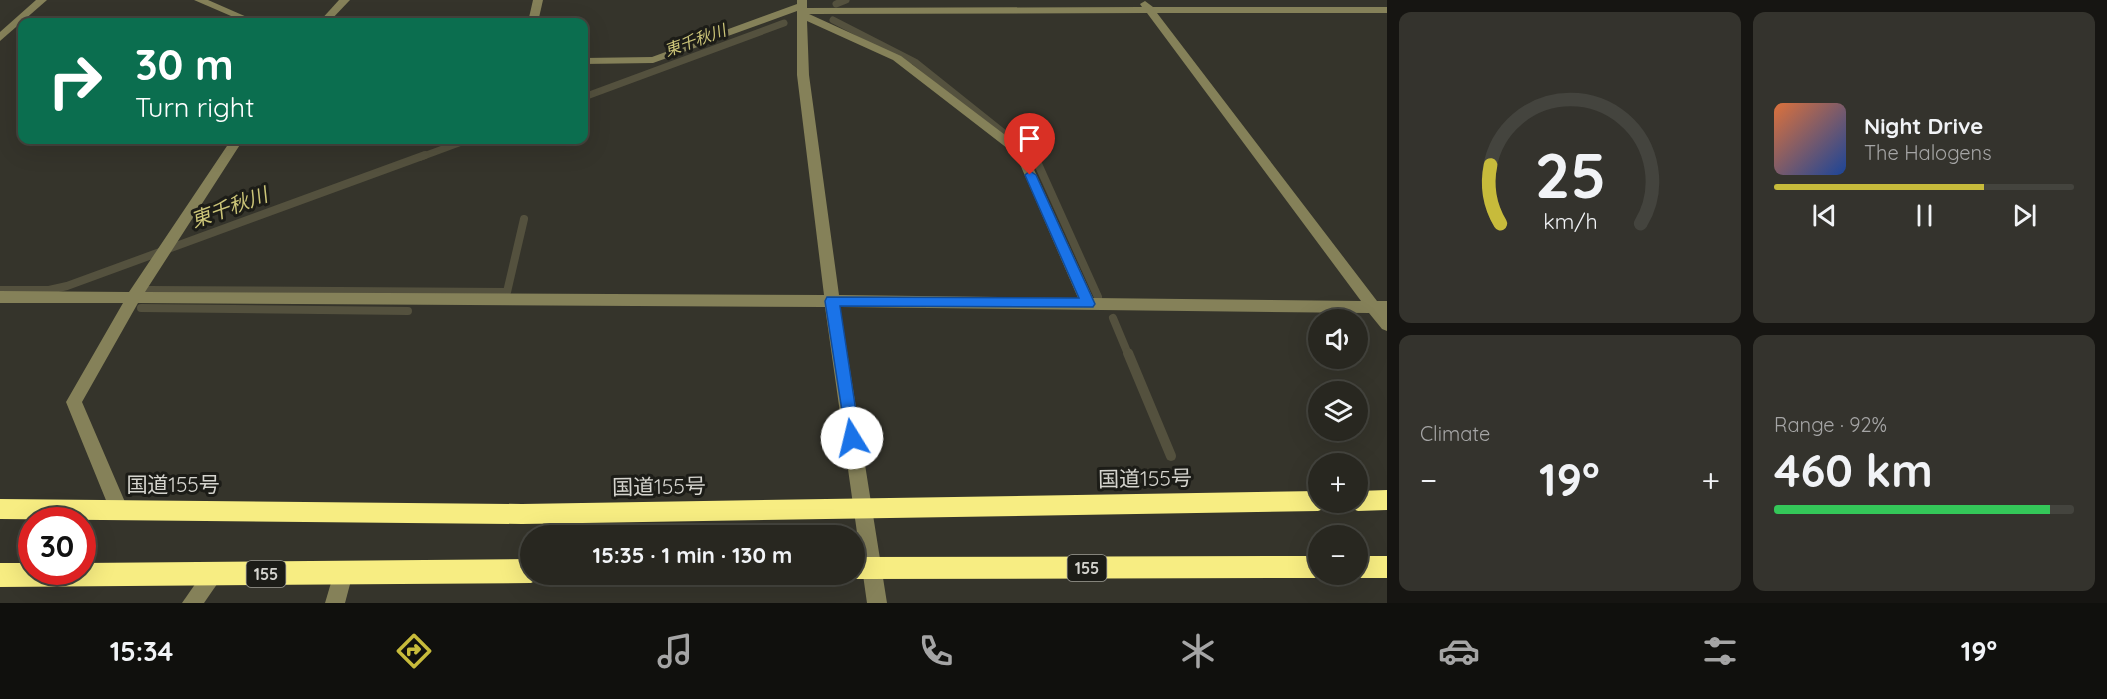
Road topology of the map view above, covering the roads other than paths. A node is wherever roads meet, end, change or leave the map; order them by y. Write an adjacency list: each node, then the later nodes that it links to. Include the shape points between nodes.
1 (42, 0): 8 (street)
2 (199, 0): 9 (street)
3 (345, 0): 10 (street)
4 (538, 0): 11 (street)
5 (1145, 5): 6 (street); 7 (street); 20 (street)
6 (803, 8): 14 (street, via 653,60); 18 (street, via 803,75); 19 (street, via 897,58 1021,153)
7 (1387, 10)
8 (22, 18)
9 (243, 18)
10 (328, 18)
11 (534, 18)
12 (18, 22): 13 (street)
13 (0, 38)
14 (588, 61)
15 (234, 144): 17 (street)
16 (0, 297): 17 (street)
17 (134, 297): 18 (street); 27 (street, via 74,402)
18 (832, 301): 19 (street); 25 (street)
19 (1088, 304): 20 (street)
20 (1380, 307): 21 (street)
21 (1387, 325)
22 (1308, 501): 25 (highway, 国道155号)
23 (1368, 501): 24 (highway)
24 (1387, 501)
25 (863, 507): 27 (highway, 国道155号, via 522,514); 28 (street)
26 (0, 509): 27 (highway, 国道155号)
27 (119, 509)
28 (863, 525)
29 (1308, 567): 32 (highway, 155)
30 (1368, 567): 31 (highway)
31 (1387, 567)
32 (865, 568)
33 (520, 571): 34 (highway, 155)
34 (343, 573): 36 (highway, 155); 39 (street)
35 (865, 573): 40 (street)
36 (214, 574): 37 (highway, 155); 38 (street)
37 (0, 575)
38 (192, 603)
39 (335, 603)
40 (877, 603)

